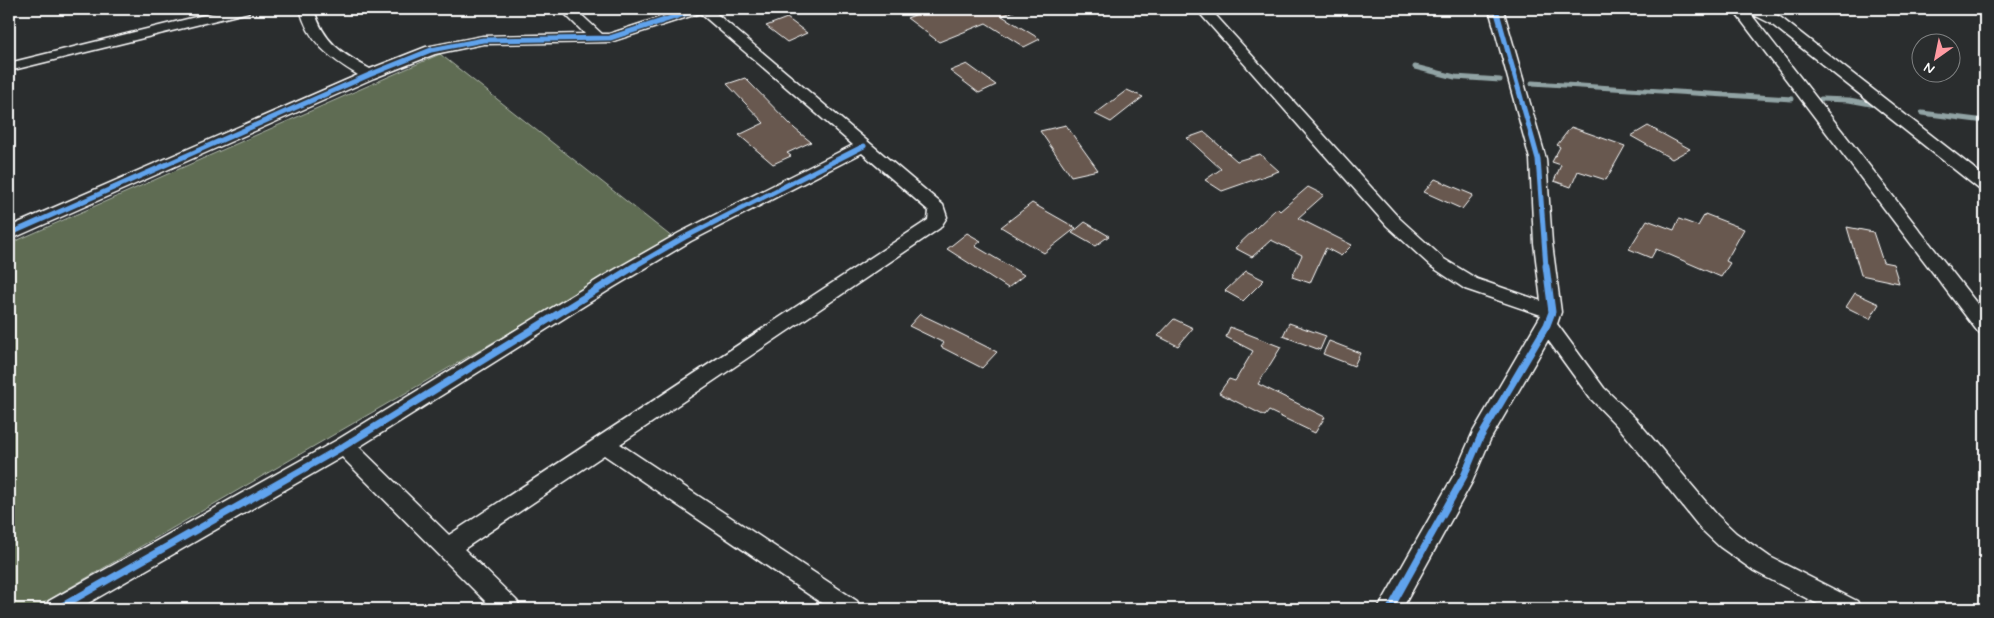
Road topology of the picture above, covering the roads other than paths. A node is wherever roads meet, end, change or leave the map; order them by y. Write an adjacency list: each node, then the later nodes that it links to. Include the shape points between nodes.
1 (244, 9): 10 (street)
2 (307, 9): 11 (street, via 319,41)
3 (567, 9): 9 (street)
4 (701, 9): 9 (street); 12 (street)
5 (1203, 9): 15 (street, via 1393,222 1438,263 1471,284)
6 (1496, 9): 15 (street, via 1538,159)
7 (1737, 9): 16 (street)
8 (1757, 10): 13 (street, via 1775,20)
9 (599, 39): 11 (street, via 499,39 457,44 431,50)
10 (9, 67)
11 (369, 75): 14 (street)
12 (864, 146): 17 (street, via 937,209 938,217 934,224); 18 (street, via 685,237)
13 (1985, 185)
14 (9, 234)
15 (1549, 318): 23 (street, via 1480,438 1464,476); 24 (street, via 1597,393 1629,425 1709,522 1762,564)
16 (1985, 327)
17 (604, 443): 19 (street); 22 (street)
18 (344, 446): 19 (street); 20 (street)
19 (447, 548): 21 (street)
20 (57, 609)
21 (510, 609)
22 (849, 609)
23 (1390, 609)
24 (1849, 609)

